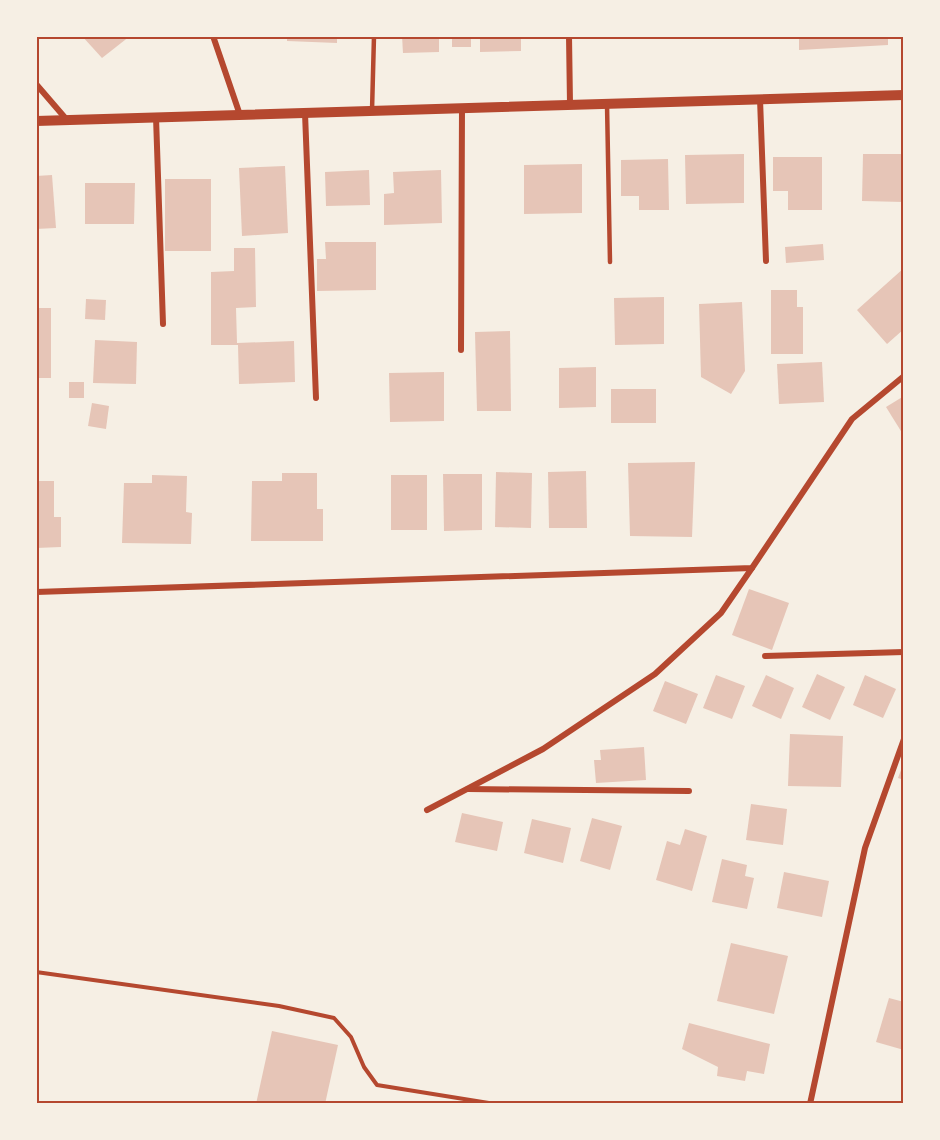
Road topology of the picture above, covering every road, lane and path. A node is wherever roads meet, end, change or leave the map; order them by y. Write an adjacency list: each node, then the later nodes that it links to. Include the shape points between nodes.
1 (213, 36): 12 (street)
2 (374, 36): 10 (lane)
3 (569, 36): 7 (street)
4 (36, 84): 14 (street)
5 (904, 95): 6 (street)
6 (760, 99): 8 (street); 16 (street)
7 (570, 104): 8 (street); 9 (street)
8 (607, 104): 17 (lane)
9 (462, 108): 10 (street); 19 (street)
10 (372, 111): 11 (street)
11 (305, 113): 12 (street); 21 (street)
12 (240, 115): 13 (street)
13 (156, 117): 14 (street); 18 (street)
14 (67, 120): 15 (street)
15 (36, 121)
16 (766, 261)
17 (610, 262)
18 (163, 324)
19 (461, 350)
20 (904, 376): 22 (street, via 852,418)
21 (316, 398)
22 (752, 568): 23 (street); 27 (street, via 721,613 655,674 543,749)
23 (36, 592)
24 (904, 652): 25 (street)
25 (765, 656)
26 (904, 739): 32 (street, via 865,848)
27 (467, 789): 28 (street); 29 (street)
28 (689, 791)
29 (427, 810)
30 (36, 972): 31 (path, via 279,1006 334,1018 351,1037 377,1085)
31 (495, 1104)
32 (810, 1104)

